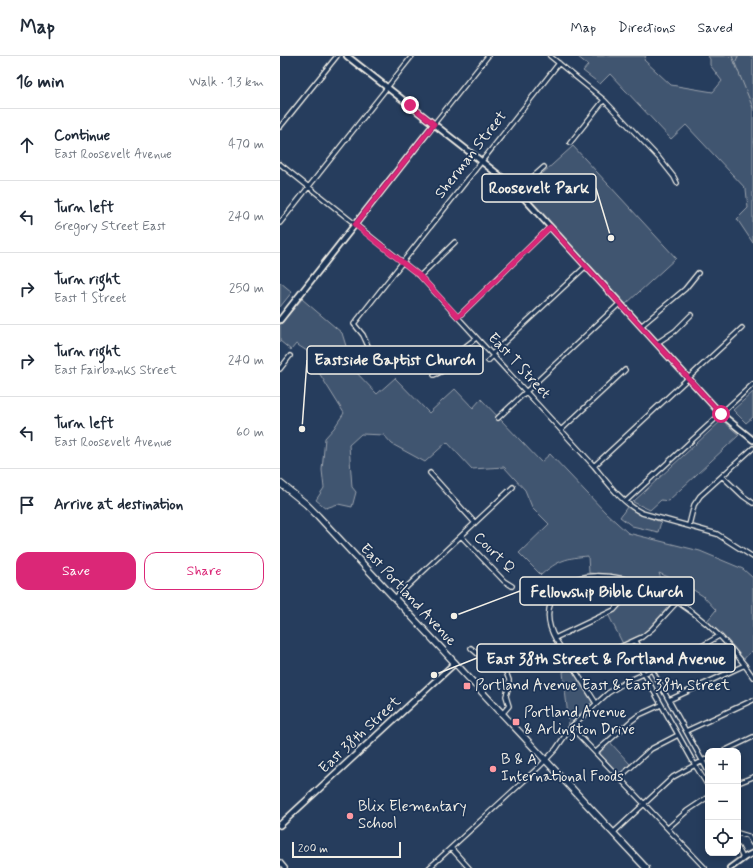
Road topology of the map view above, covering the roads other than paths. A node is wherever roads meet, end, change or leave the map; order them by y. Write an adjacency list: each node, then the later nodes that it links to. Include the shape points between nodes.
1 (337, 56): 10 (street)
2 (346, 56): 7 (street)
3 (412, 56): 7 (street)
4 (488, 56): 9 (street)
5 (550, 56): 6 (street)
6 (559, 63): 8 (street); 12 (street, Sherman Street)
7 (388, 87): 9 (street); 16 (street)
8 (604, 100): 11 (street); 15 (street, via 659,158)
9 (434, 124): 12 (street); 19 (street)
10 (280, 127)
11 (570, 143)
12 (481, 162): 17 (street); 22 (street, Sherman Street)
13 (280, 164): 16 (street, East T Street)
14 (544, 166): 17 (street)
15 (677, 183)
16 (309, 187): 18 (street); 19 (street, East T Street)
17 (517, 191): 20 (street)
18 (280, 223)
19 (355, 225): 22 (street, East T Street); 29 (street)
20 (550, 227): 23 (street); 28 (street)
21 (455, 242): 25 (street)
22 (402, 262): 25 (street, East T Street); 36 (street, Sherman Street, via 354,324)
23 (586, 266): 26 (street); 34 (street)
24 (698, 273): 30 (street, via 685,288)
25 (420, 276): 28 (street, East T Street)
26 (620, 303): 30 (street); 43 (street)
27 (691, 315): 33 (street, via 675,332)
28 (458, 317): 32 (street, East T Street)
29 (280, 320)
30 (641, 326): 33 (street)
31 (742, 328): 41 (street)
32 (476, 338): 34 (street, East T Street); 40 (street, via 457,354 448,367)
33 (657, 343): 41 (street)
34 (493, 355): 37 (street); 43 (street, East T Street)
35 (290, 356): 38 (street)
36 (378, 358)
37 (488, 361)
38 (280, 369)
39 (625, 370): 46 (street)
40 (434, 375)
41 (688, 378): 44 (street); 49 (street)
42 (753, 384): 44 (street)
43 (526, 391): 45 (street); 46 (street, East T Street)
44 (721, 414): 47 (street); 54 (street)
45 (498, 418)
46 (561, 430): 49 (street, East T Street)
47 (753, 440)
48 (753, 448): 51 (street)
49 (594, 466): 54 (street, East T Street)
50 (430, 473): 56 (street)
51 (722, 476): 55 (street); 57 (street, via 697,500)
52 (280, 483): 62 (main road, East Portland Avenue, via 310,508)
53 (513, 487): 56 (street)
54 (626, 502): 57 (street, East T Street, via 642,513)
55 (753, 503)
56 (475, 523): 58 (street)
57 (689, 525): 59 (street, East T Street, via 717,534)
58 (461, 536): 61 (street, Court Q, via 504,581); 62 (street)
59 (753, 556)
60 (626, 580): 63 (street, via 649,587); 65 (street, via 621,602 614,610); 65 (street, via 588,576 578,577 564,584 549,606 548,621)
61 (512, 586)
62 (395, 598): 69 (main road, East Portland Avenue)
63 (677, 602): 64 (street); 66 (street, via 649,632)
64 (720, 636): 70 (street); 72 (street)
65 (555, 638): 71 (street)
66 (636, 641): 67 (street); 72 (street)
67 (628, 645): 71 (street); 73 (street)
68 (471, 648): 79 (street, via 508,675 509,686 506,696 509,706)
69 (455, 663): 79 (main road, East Portland Avenue); 96 (main road, East 38th Street)
70 (745, 665): 74 (street); 75 (street)
71 (574, 668): 77 (street)
72 (652, 671): 73 (street); 75 (street)
73 (645, 674): 77 (street, via 624,682); 78 (street)
74 (753, 676)
75 (668, 700): 81 (street)
76 (753, 700): 81 (street)
77 (596, 703): 80 (street)
78 (661, 705): 82 (street); 85 (street, via 630,720)
79 (502, 714): 86 (main road, East Portland Avenue)
80 (571, 727): 85 (street); 86 (street)
81 (686, 730): 87 (street)
82 (678, 735): 88 (street); 90 (street, via 651,749)
83 (753, 737): 84 (street)
84 (730, 748)
85 (596, 752): 90 (street)
86 (546, 760): 98 (main road, East Portland Avenue); 101 (street)
87 (703, 761): 88 (street); 89 (street)
88 (695, 765): 93 (street); 95 (street, via 673,777)
89 (705, 765)
90 (620, 777): 95 (street)
91 (753, 777): 92 (street)
92 (741, 783)
93 (707, 784)
94 (705, 799): 97 (street)
95 (644, 803): 97 (street); 98 (street)
96 (280, 824)
97 (668, 828): 110 (street)
98 (613, 833): 109 (main road, East Portland Avenue)
99 (741, 834): 100 (street, via 748,836)
100 (753, 844)
101 (451, 848): 107 (street); 108 (street)
102 (753, 853): 104 (street)
103 (741, 854): 104 (street)
104 (743, 858): 111 (street)
105 (280, 862): 106 (street)
106 (285, 868)
107 (429, 868)
108 (469, 868)
109 (646, 868)
110 (705, 868)
111 (730, 868)

